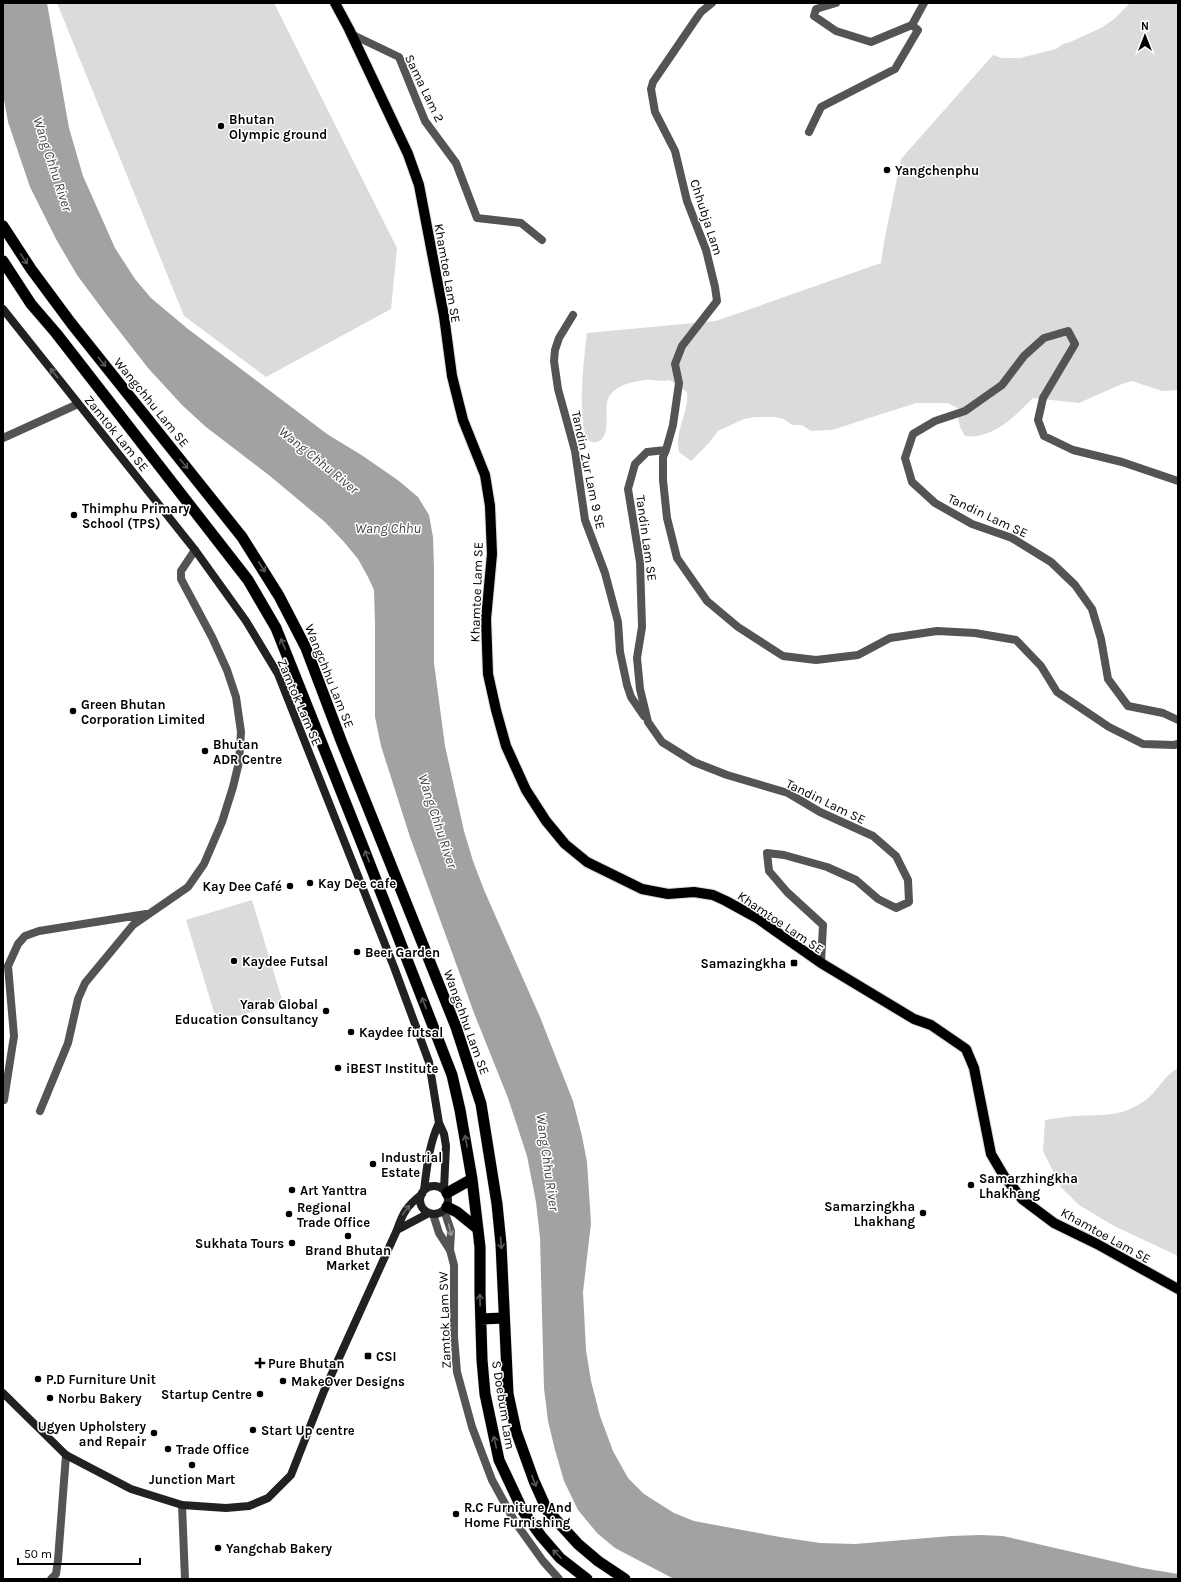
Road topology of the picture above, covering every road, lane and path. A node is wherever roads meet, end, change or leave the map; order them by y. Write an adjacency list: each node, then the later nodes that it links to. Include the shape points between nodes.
1 (334, 3): 6 (main road, Khamtoe Lam SE)
2 (712, 3): 15 (street, Chhubja Lam, via 698,16 651,88 655,112 675,151 687,201 706,250 717,301 682,346 676,364 679,383 673,425)
3 (836, 3): 5 (street, via 816,9 814,16 836,31 871,42)
4 (924, 3): 5 (street)
5 (912, 25): 7 (street, via 918,30 895,69 821,107)
6 (351, 34): 9 (street, Sama Lam 2, via 399,57 424,121 456,163 477,218 521,223); 22 (main road, Khamtoe Lam SE, via 408,154 419,185 444,316 452,376 463,420 485,475 490,506 492,554 486,619 488,674 506,746 526,790 565,844 587,862 642,889 668,894 694,892 713,895 757,918)
7 (809, 132)
8 (3, 226): 29 (highway, Wangchhu Lam SE, one-way to 29, via 71,324 242,537 294,623 456,1027 481,1104)
9 (542, 240)
10 (3, 261): 26 (highway, one-way to 10, via 452,1075 276,628 248,580 31,304)
11 (3, 309): 13 (main road, Zamtok Lam SE, one-way to 11)
12 (573, 315): 19 (street, Tandin Zur Lam 9 SE, via 555,350 558,389 575,451 585,520 605,573 618,622 620,652 627,685 631,697)
13 (78, 404): 14 (street); 17 (main road, Zamtok Lam SE)
14 (3, 438)
15 (666, 450): 19 (street, Tandin Lam SE, via 647,452 635,464 628,489 640,562 642,628 637,658 640,689); 20 (street, Tandin Lam SE, via 663,457 663,480 667,518 677,558 707,600 738,628 783,656 816,660 858,656 890,638 938,631 975,633 1016,640 1041,666 1057,692 1109,727 1142,744)
16 (1178, 481): 18 (street, Tandin Lam SE, via 1122,462 1073,450 1044,436 1038,420 1043,398 1075,344 1068,331 1044,338 1024,356 1002,385 965,411 935,421 913,434 905,458 912,482 935,503 972,524 1012,538 1051,562 1075,585 1092,609 1101,639 1108,679 1128,706 1163,713)
17 (195, 550): 21 (street, via 181,571 181,580 215,644 236,697 241,732 239,762 222,822 204,864 188,887 168,903); 25 (main road, Zamtok Lam SE, via 246,621 278,674 429,1062)
18 (1178, 720)
19 (648, 722): 22 (street, Tandin Lam SE, via 662,742 694,762 727,775 788,793 820,812 873,836 896,856 908,880 909,902 896,908 878,899 856,880 838,872 784,855 767,853 769,871 787,892 823,925)
20 (1178, 744)
21 (149, 913): 23 (street, via 40,931 25,936 18,944 8,966 14,1036); 24 (street, via 133,925 85,983 78,999 68,1043)
22 (821, 964): 35 (main road, Khamtoe Lam SE, via 914,1019 931,1025 966,1049 974,1068 991,1154 1022,1199 1054,1223)
23 (4, 1100)
24 (40, 1111)
25 (439, 1123): 27 (main road, Zamtok Lam SE, via 446,1146); 28 (main road, via 431,1145)
26 (472, 1179): 27 (highway); 32 (highway, S Doebum Lam)
27 (445, 1191): 28 (main road, via 432,1186); 30 (main road, via 449,1200)
28 (423, 1192): 31 (main road, via 420,1198 422,1207); 33 (main road, one-way to 28, via 402,1214)
29 (497, 1204): 36 (highway, S Doebum Lam, one-way to 36)
30 (446, 1209): 31 (main road); 32 (highway, via 457,1212); 34 (street, Zamtok Lam SW, one-way to 34, via 451,1231)
31 (431, 1214): 33 (main road); 34 (street, Zamtok Lam SW)
32 (478, 1229): 37 (highway, S Doebum Lam, one-way to 32)
33 (397, 1230): 40 (main road, via 324,1391 291,1475 268,1498 249,1506 226,1508)
34 (450, 1250): 43 (street, Zamtok Lam SW, via 454,1265 454,1337 458,1372 472,1427 492,1480 515,1522)
35 (1178, 1289)
36 (504, 1318): 37 (highway); 45 (highway, S Doebum Lam, one-way to 45, via 508,1394 516,1431 539,1495 547,1510 578,1544)
37 (481, 1319): 44 (highway, S Doebum Lam, one-way to 37, via 560,1558 541,1536 523,1511 499,1460 485,1394)
38 (3, 1393): 39 (main road)
39 (66, 1455): 40 (main road, via 131,1489); 41 (street, via 58,1560 56,1574)
40 (182, 1505): 42 (street)
41 (51, 1579)
42 (185, 1579)
43 (559, 1579)
44 (588, 1579)
45 (625, 1579)

